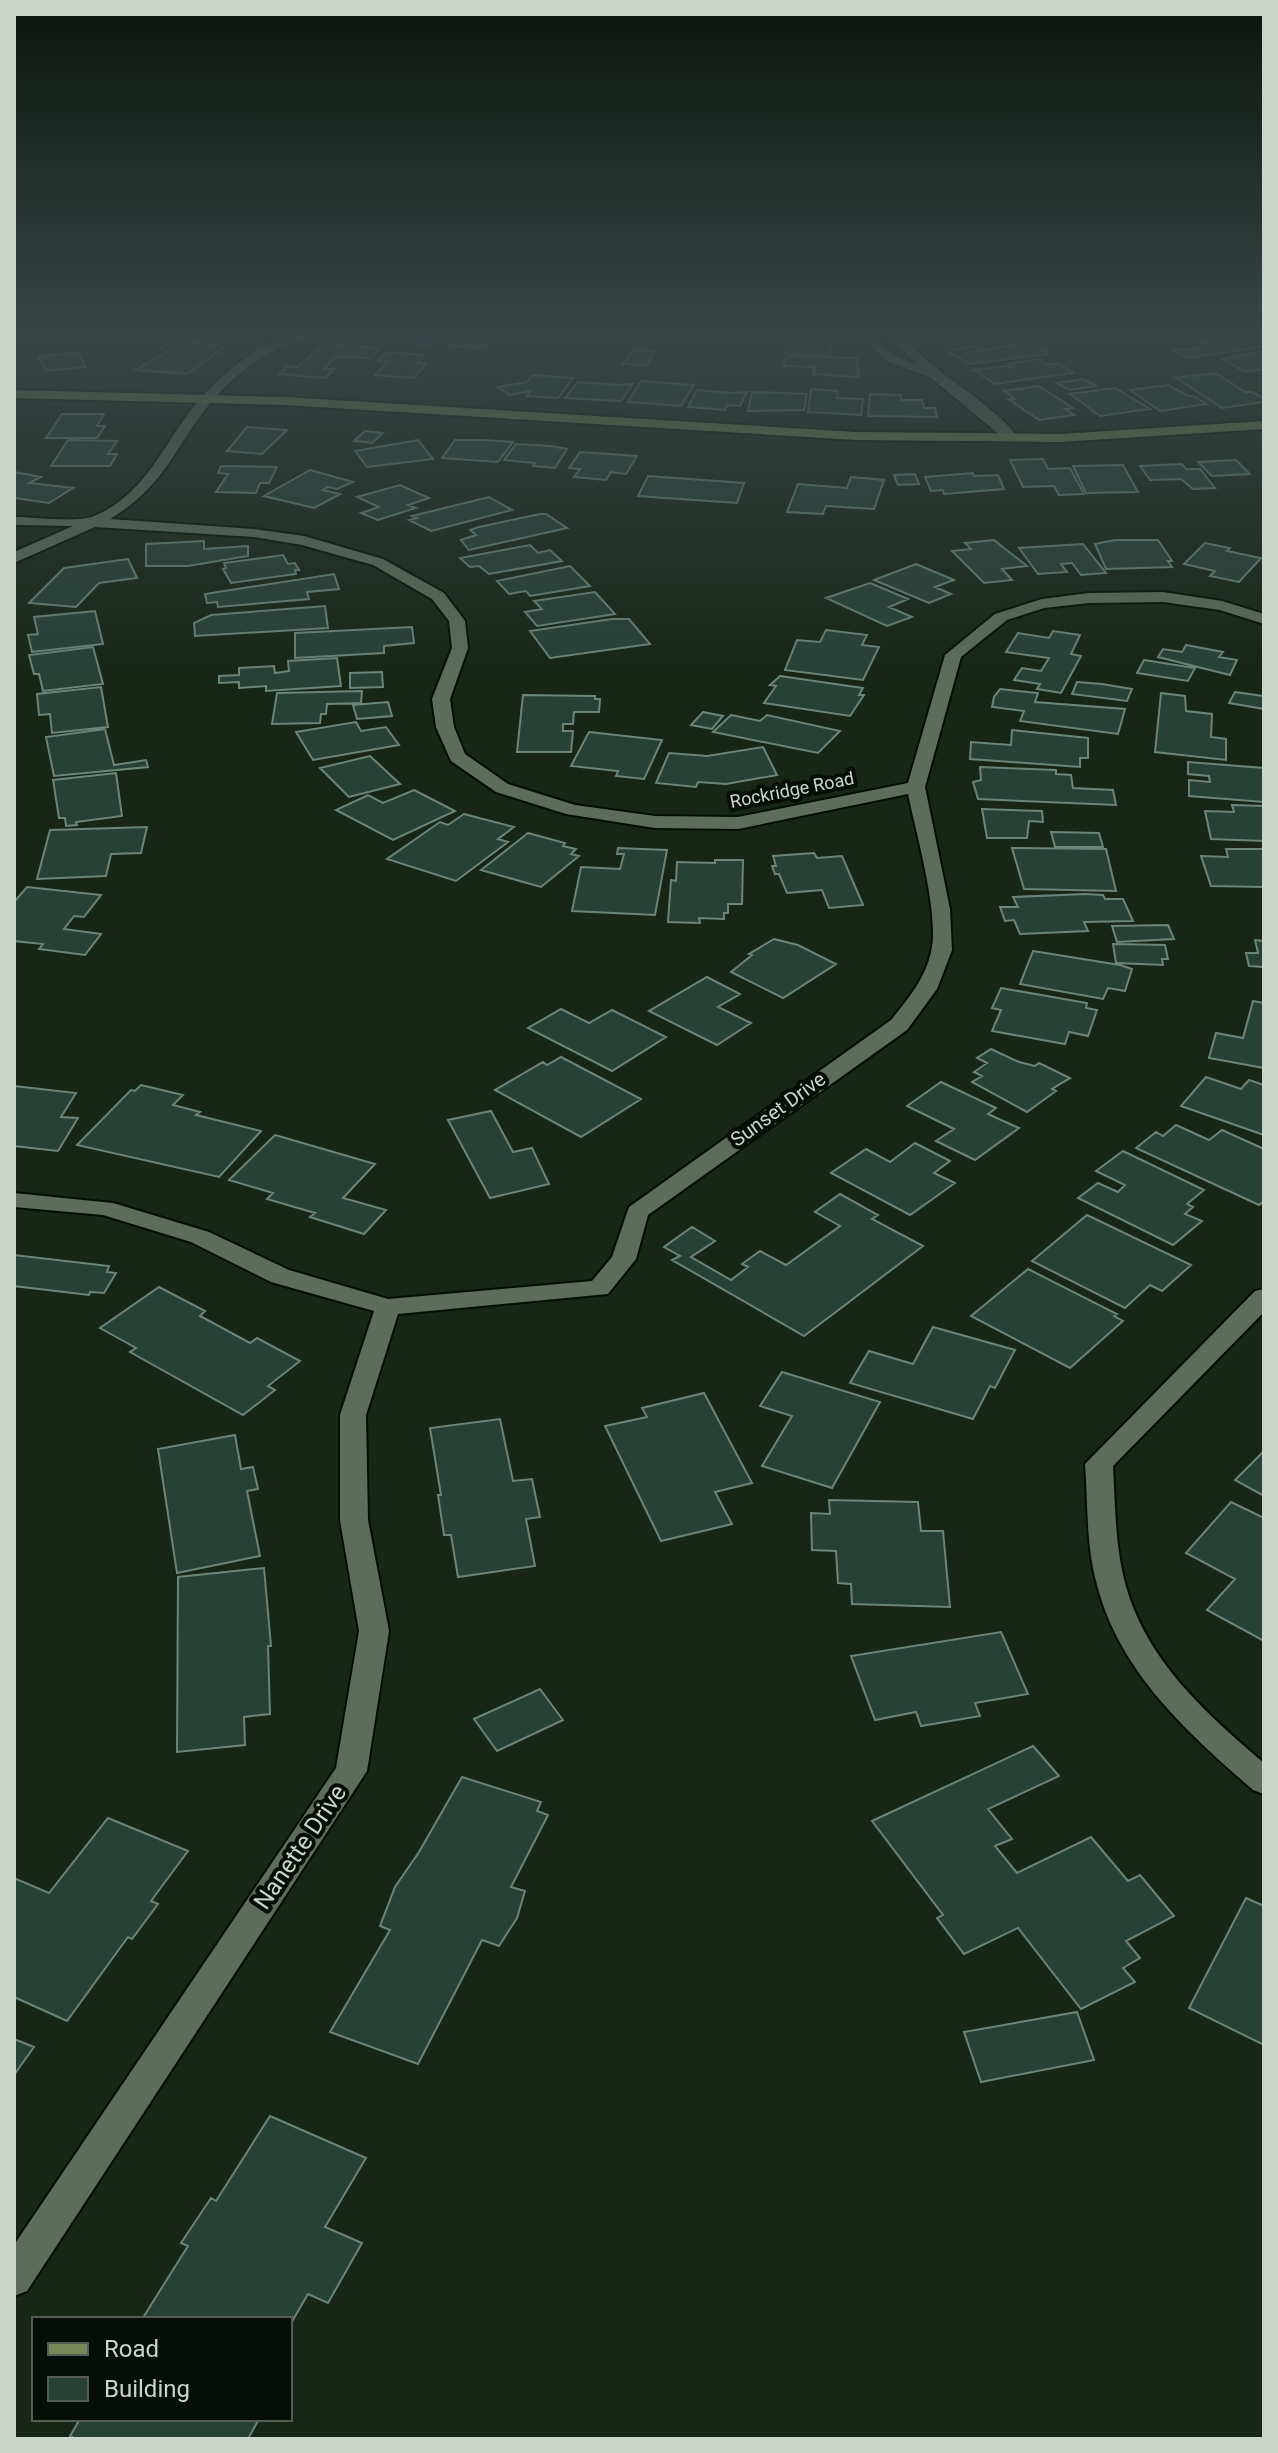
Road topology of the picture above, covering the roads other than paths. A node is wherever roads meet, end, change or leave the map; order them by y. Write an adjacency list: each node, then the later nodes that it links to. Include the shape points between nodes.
1 (174, 448): 3 (street, via 129,502)
2 (14, 521): 3 (street, Rockridge Road)
3 (89, 522): 4 (street); 6 (street, Rockridge Road, via 304,541 378,562 438,596 457,621 460,648 441,699 457,757 502,788 530,797 573,810 655,822 738,823)
4 (14, 558)
5 (1264, 619): 6 (street, Sunset Drive, via 1163,597 1089,598 1042,604 1001,617 953,655)
6 (916, 787): 9 (street, Sunset Drive, via 940,909 942,950 927,989 899,1025 637,1212 624,1259 599,1288)
7 (14, 1200): 9 (street, Sunset Drive, via 105,1208 200,1237 280,1276)
8 (1264, 1297): 10 (street, via 1099,1464 1110,1580 1135,1647 1190,1717)
9 (388, 1307): 11 (street, Nanette Drive, via 353,1415 354,1520 374,1631 351,1771)
10 (1264, 1781)
11 (14, 2278)

